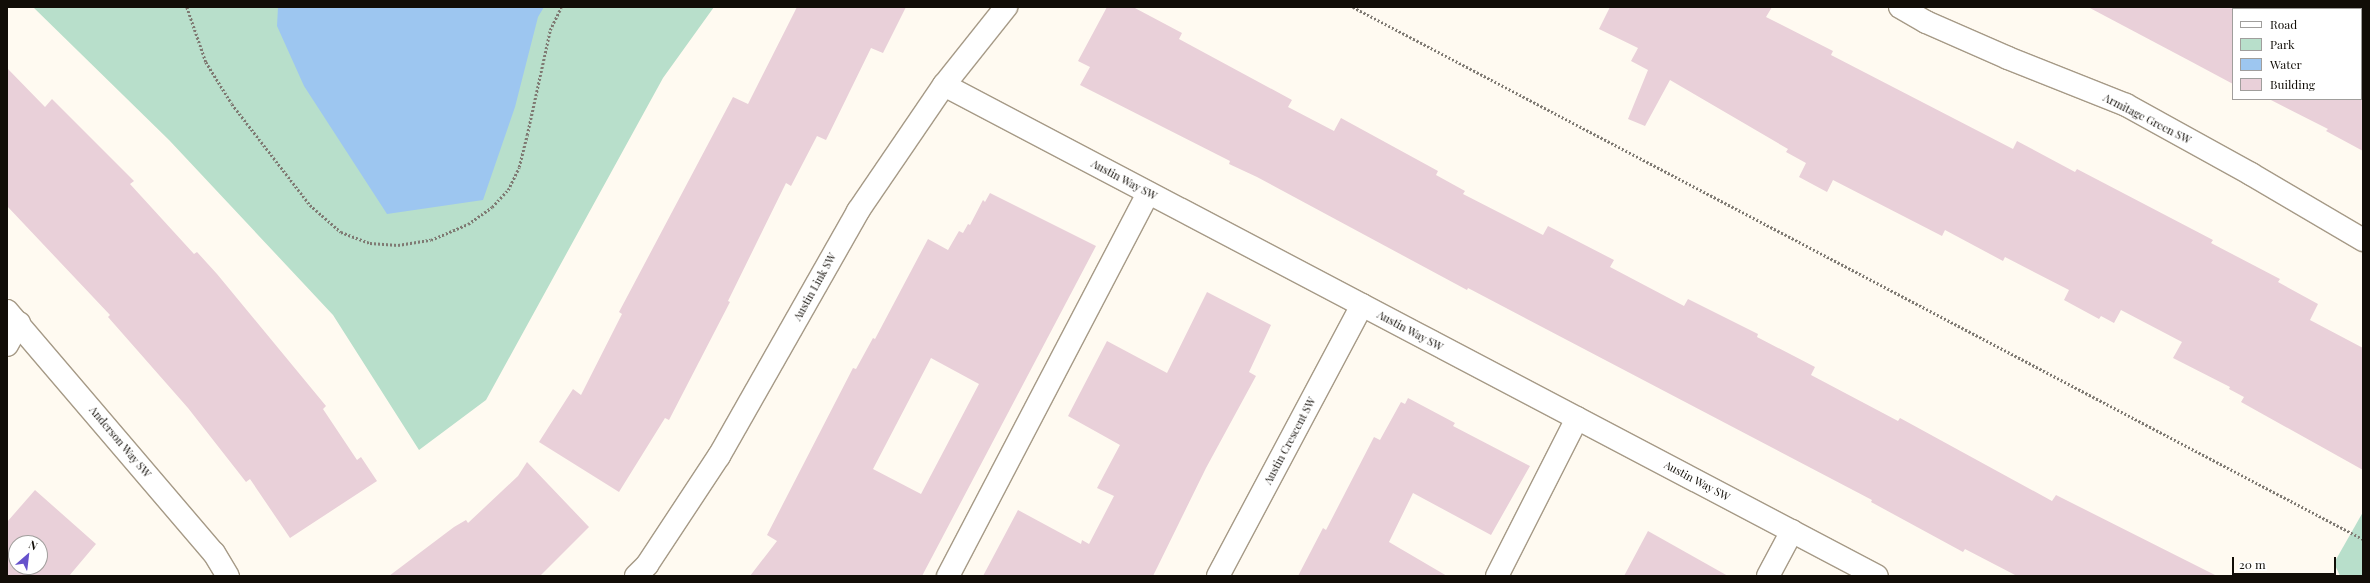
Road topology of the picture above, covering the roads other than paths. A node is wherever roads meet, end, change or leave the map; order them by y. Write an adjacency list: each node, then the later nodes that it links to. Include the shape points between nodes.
1 (1006, 7): 3 (street, Austin Link SW)
2 (1900, 7): 5 (street, Armitage Green SW, via 1926,22 2008,58 2126,105)
3 (944, 85): 4 (street, Austin Way SW); 12 (street, Austin Link SW, via 858,211 720,456 647,564)
4 (1148, 193): 6 (street, Austin Way SW); 13 (street)
5 (2363, 240)
6 (1362, 305): 9 (street, Austin Way SW); 14 (street, Austin Crescent SW)
7 (13, 317): 8 (street); 11 (street, Anderson Way SW, via 214,553)
8 (7, 345)
9 (1577, 418): 10 (street, Austin Way SW); 15 (street)
10 (1792, 531): 16 (street); 17 (street, Austin Way SW)
11 (228, 576)
12 (636, 576)
13 (948, 576)
14 (1218, 576)
15 (1497, 576)
16 (1768, 576)
17 (1877, 576)

